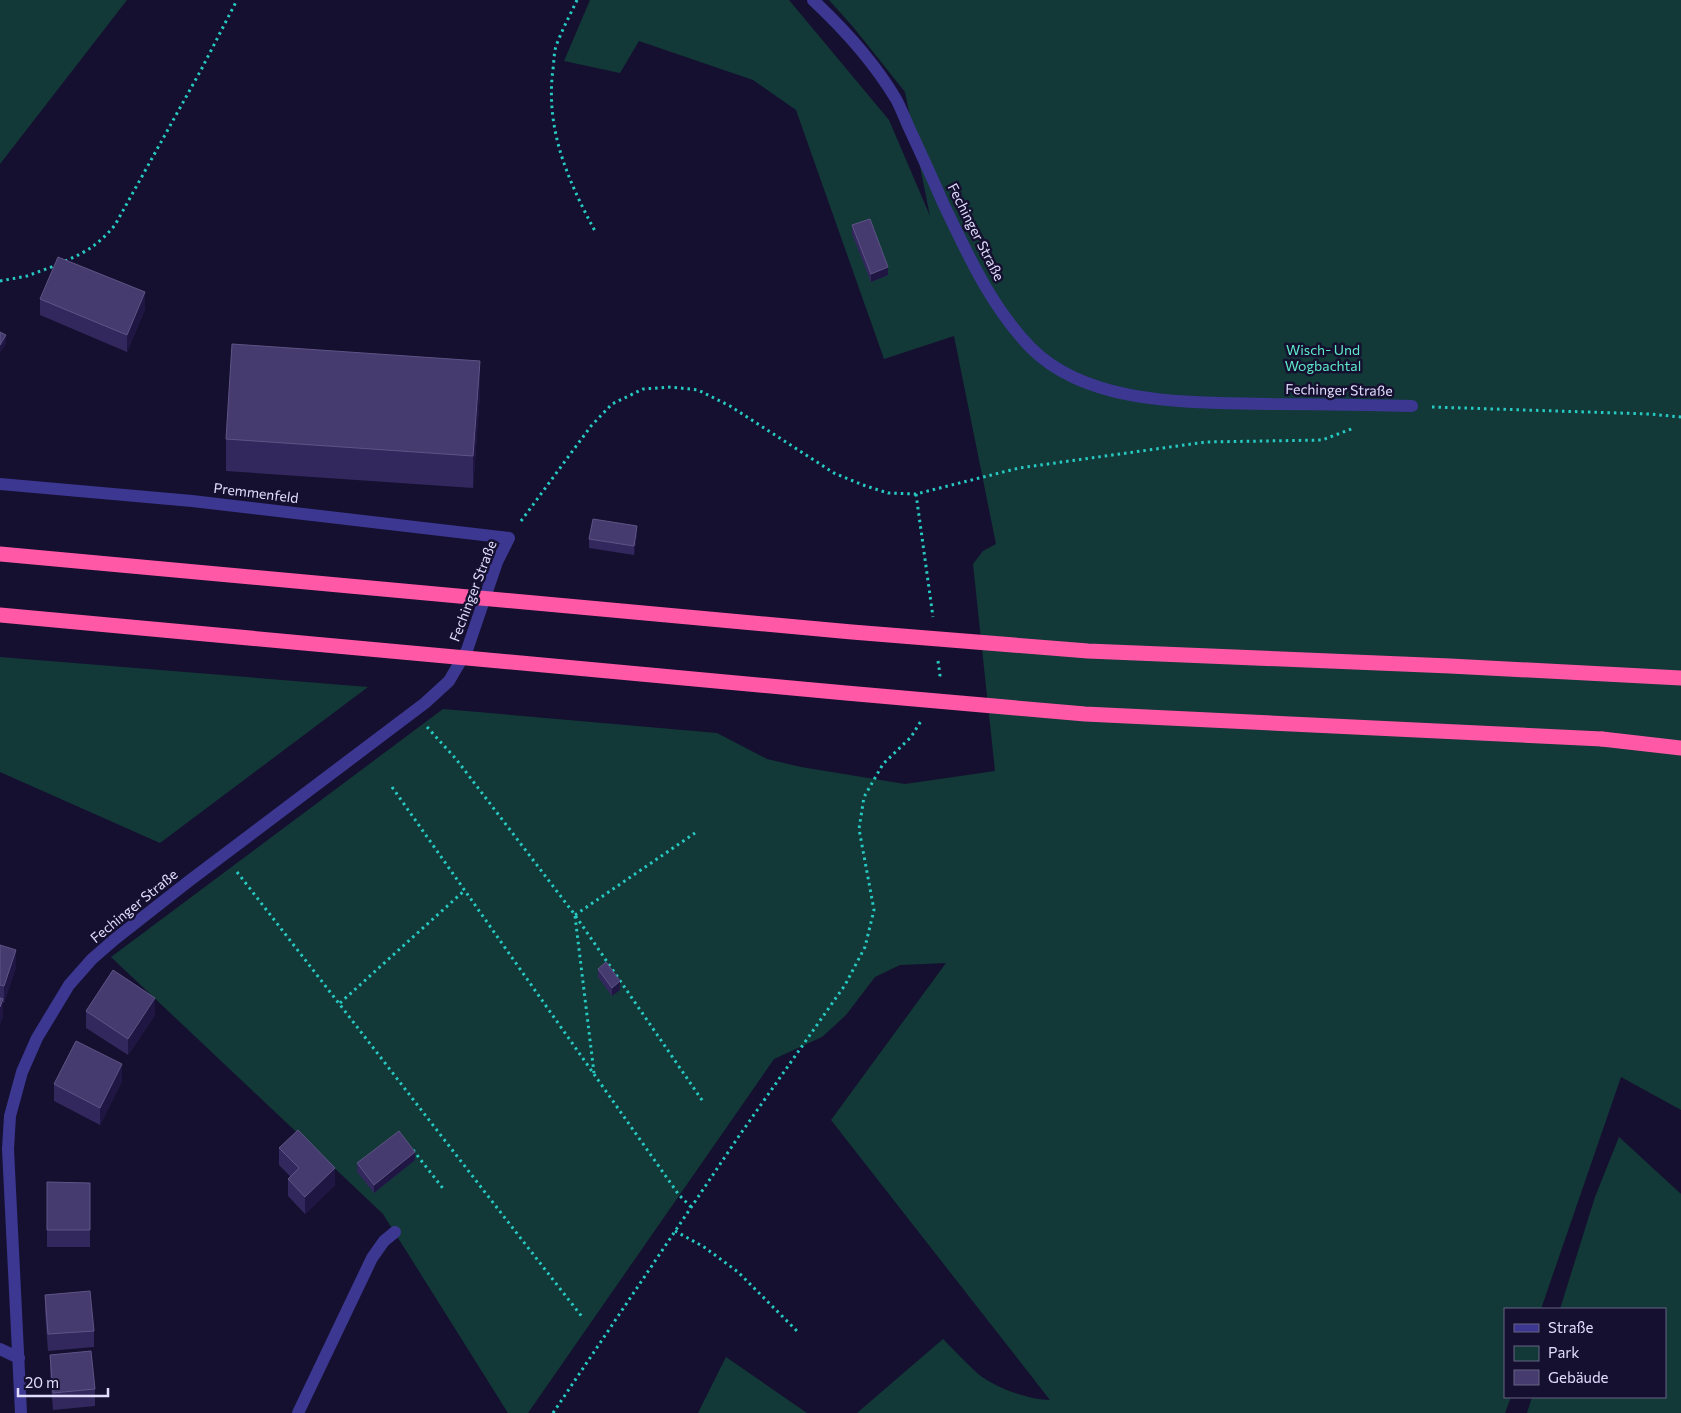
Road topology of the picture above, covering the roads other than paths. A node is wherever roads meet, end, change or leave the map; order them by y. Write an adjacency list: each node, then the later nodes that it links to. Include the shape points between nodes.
1 (813, 0): 2 (street, Fechinger Straße, via 852,40 887,86 988,291 1032,349 1054,366 1109,391 1143,398 1191,402)
2 (1412, 406)
3 (0, 484): 4 (street, Premmenfeld, via 192,501)
4 (509, 538): 11 (street, Fechinger Straße, via 497,562 468,650 449,681 425,703 137,922 92,960 69,985 54,1009 22,1072 10,1116 8,1149)
5 (0, 554): 7 (highway, bridge, via 832,630 1088,650)
6 (0, 615): 8 (highway, bridge, via 1075,713 1602,739)
7 (1681, 678)
8 (1681, 748)
9 (394, 1232): 13 (street, via 372,1258)
10 (0, 1349): 11 (street)
11 (19, 1358): 12 (street, Fechinger Straße)
12 (21, 1413)
13 (298, 1413)

